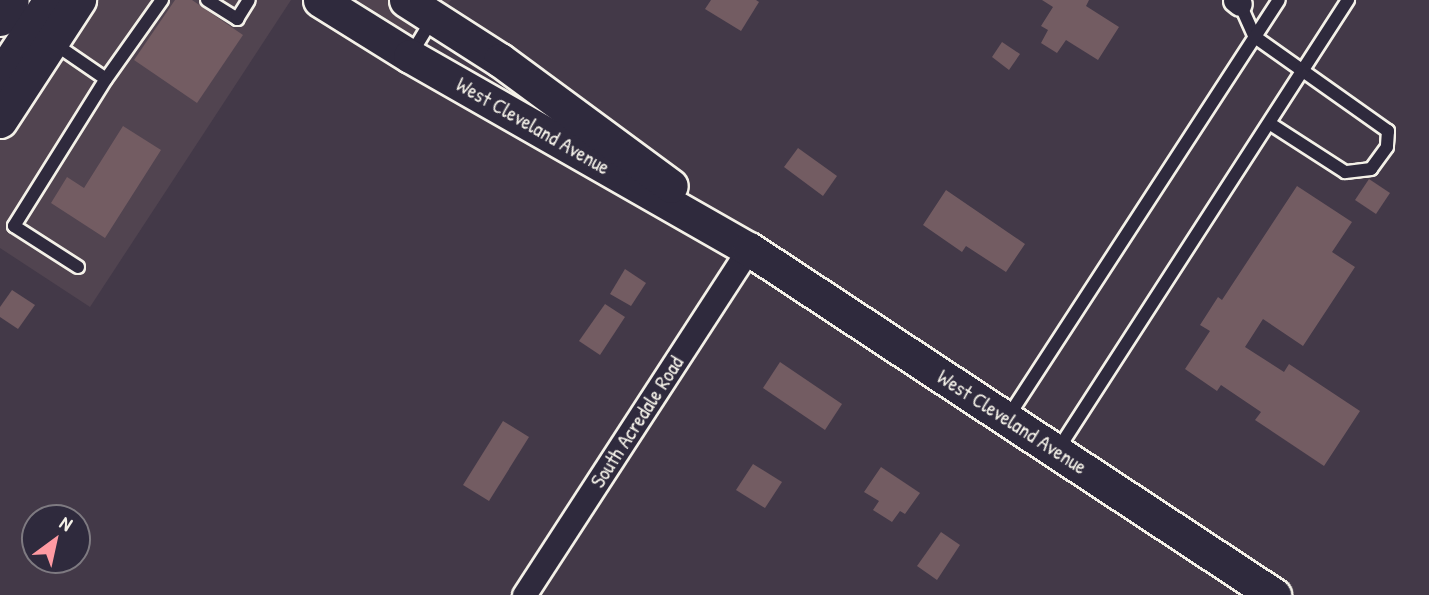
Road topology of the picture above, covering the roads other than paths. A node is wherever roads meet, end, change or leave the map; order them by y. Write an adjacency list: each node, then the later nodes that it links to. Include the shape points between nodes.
1 (12, 0): 12 (main road)
2 (50, 0): 17 (main road)
3 (79, 0): 14 (main road)
4 (162, 0): 18 (lane)
5 (208, 0): 6 (lane, via 237,19)
6 (249, 0)
7 (320, 0): 15 (main road, West Cleveland Avenue)
8 (1279, 0): 13 (lane)
9 (1348, 0): 16 (lane)
10 (1238, 2): 13 (lane)
11 (424, 6): 15 (lane); 21 (main road, West Cleveland Avenue, via 624,148)
12 (0, 19)
13 (1255, 37): 16 (lane); 23 (lane)
14 (52, 42): 18 (lane); 19 (main road)
15 (410, 56): 21 (main road, West Cleveland Avenue)
16 (1302, 72): 20 (lane); 20 (lane, via 1388,131 1387,147 1371,169 1345,172)
17 (0, 76)
18 (106, 79): 22 (lane, via 14,226)
19 (0, 121)
20 (1269, 123): 24 (lane)
21 (749, 248): 23 (main road, West Cleveland Avenue); 25 (street, South Acredale Road)
22 (78, 267)
23 (1007, 419): 24 (main road, West Cleveland Avenue)
24 (1056, 451): 26 (main road, West Cleveland Avenue)
25 (524, 595)
26 (1274, 595)

